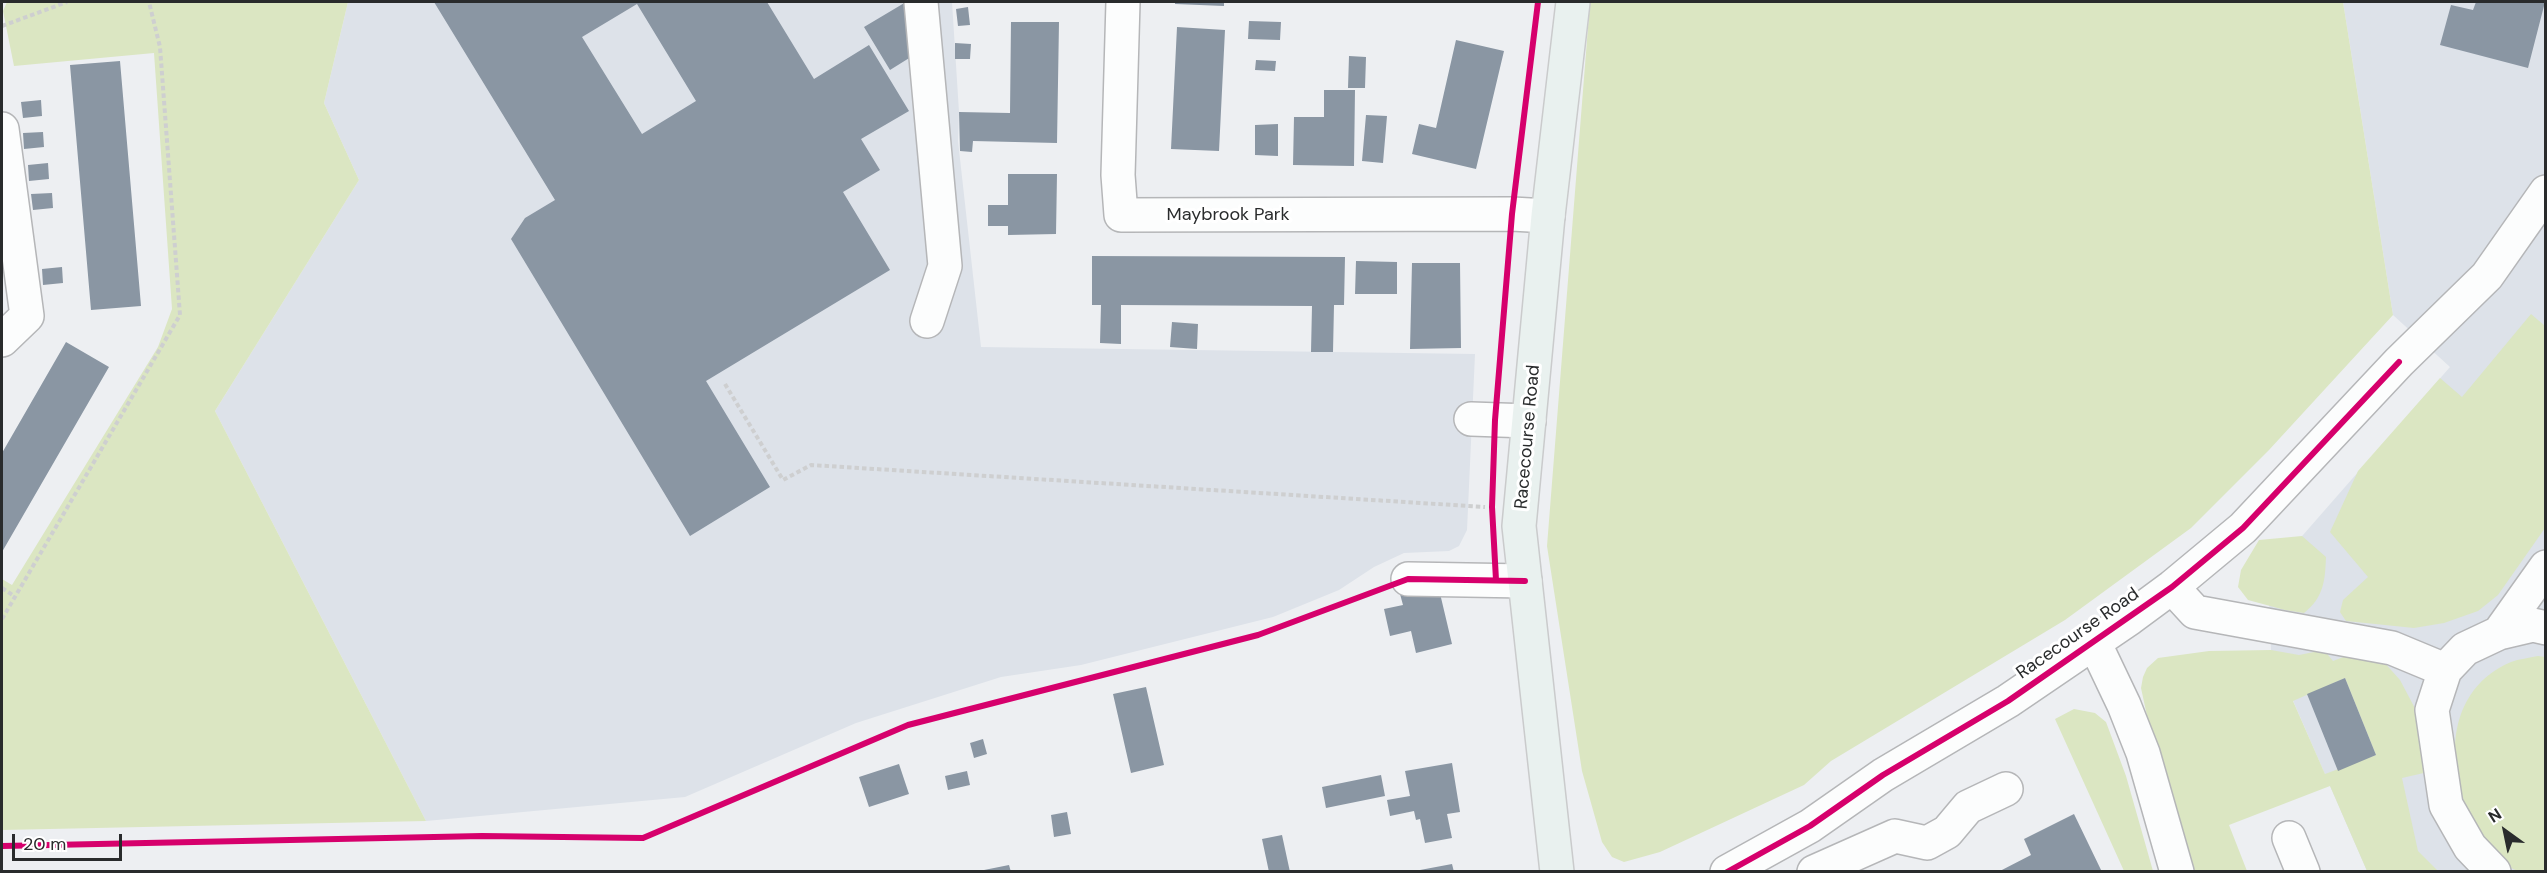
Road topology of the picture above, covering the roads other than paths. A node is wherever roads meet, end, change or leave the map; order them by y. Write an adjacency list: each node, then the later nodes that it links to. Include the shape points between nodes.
1 (921, 2): 7 (street, via 945,266)
2 (1123, 2): 6 (street, Maybrook Park, via 1118,175 1121,215)
3 (1573, 2): 6 (main road, Racecourse Road)
4 (2, 129): 8 (street, via 27,316)
5 (2546, 192): 14 (street, Racecourse Road, via 2487,276 2399,362 2243,528)
6 (1548, 216): 10 (main road, Racecourse Road)
7 (927, 321)
8 (2, 340)
9 (1471, 419): 10 (street)
10 (1529, 421): 13 (main road, Racecourse Road, via 1519,526)
11 (2546, 567): 16 (street)
12 (1408, 579): 13 (street)
13 (1525, 581): 21 (main road, Racecourse Road)
14 (2172, 587): 17 (street, Racecourse Road); 18 (street, via 2194,612 2392,648)
15 (2546, 628): 16 (street, via 2533,625)
16 (2499, 633): 18 (street, via 2465,649)
17 (2094, 642): 22 (street, Racecourse Road, via 2008,701 1883,775 1810,826); 24 (street, via 2143,753)
18 (2445, 670): 26 (street, via 2432,710 2446,805 2470,848)
19 (2006, 789): 23 (street, via 1968,807 1947,832 1927,843 1896,836)
20 (2289, 838): 25 (street)
21 (1557, 872)
22 (1727, 872)
23 (1814, 872)
24 (2177, 872)
25 (2303, 872)
26 (2494, 872)

